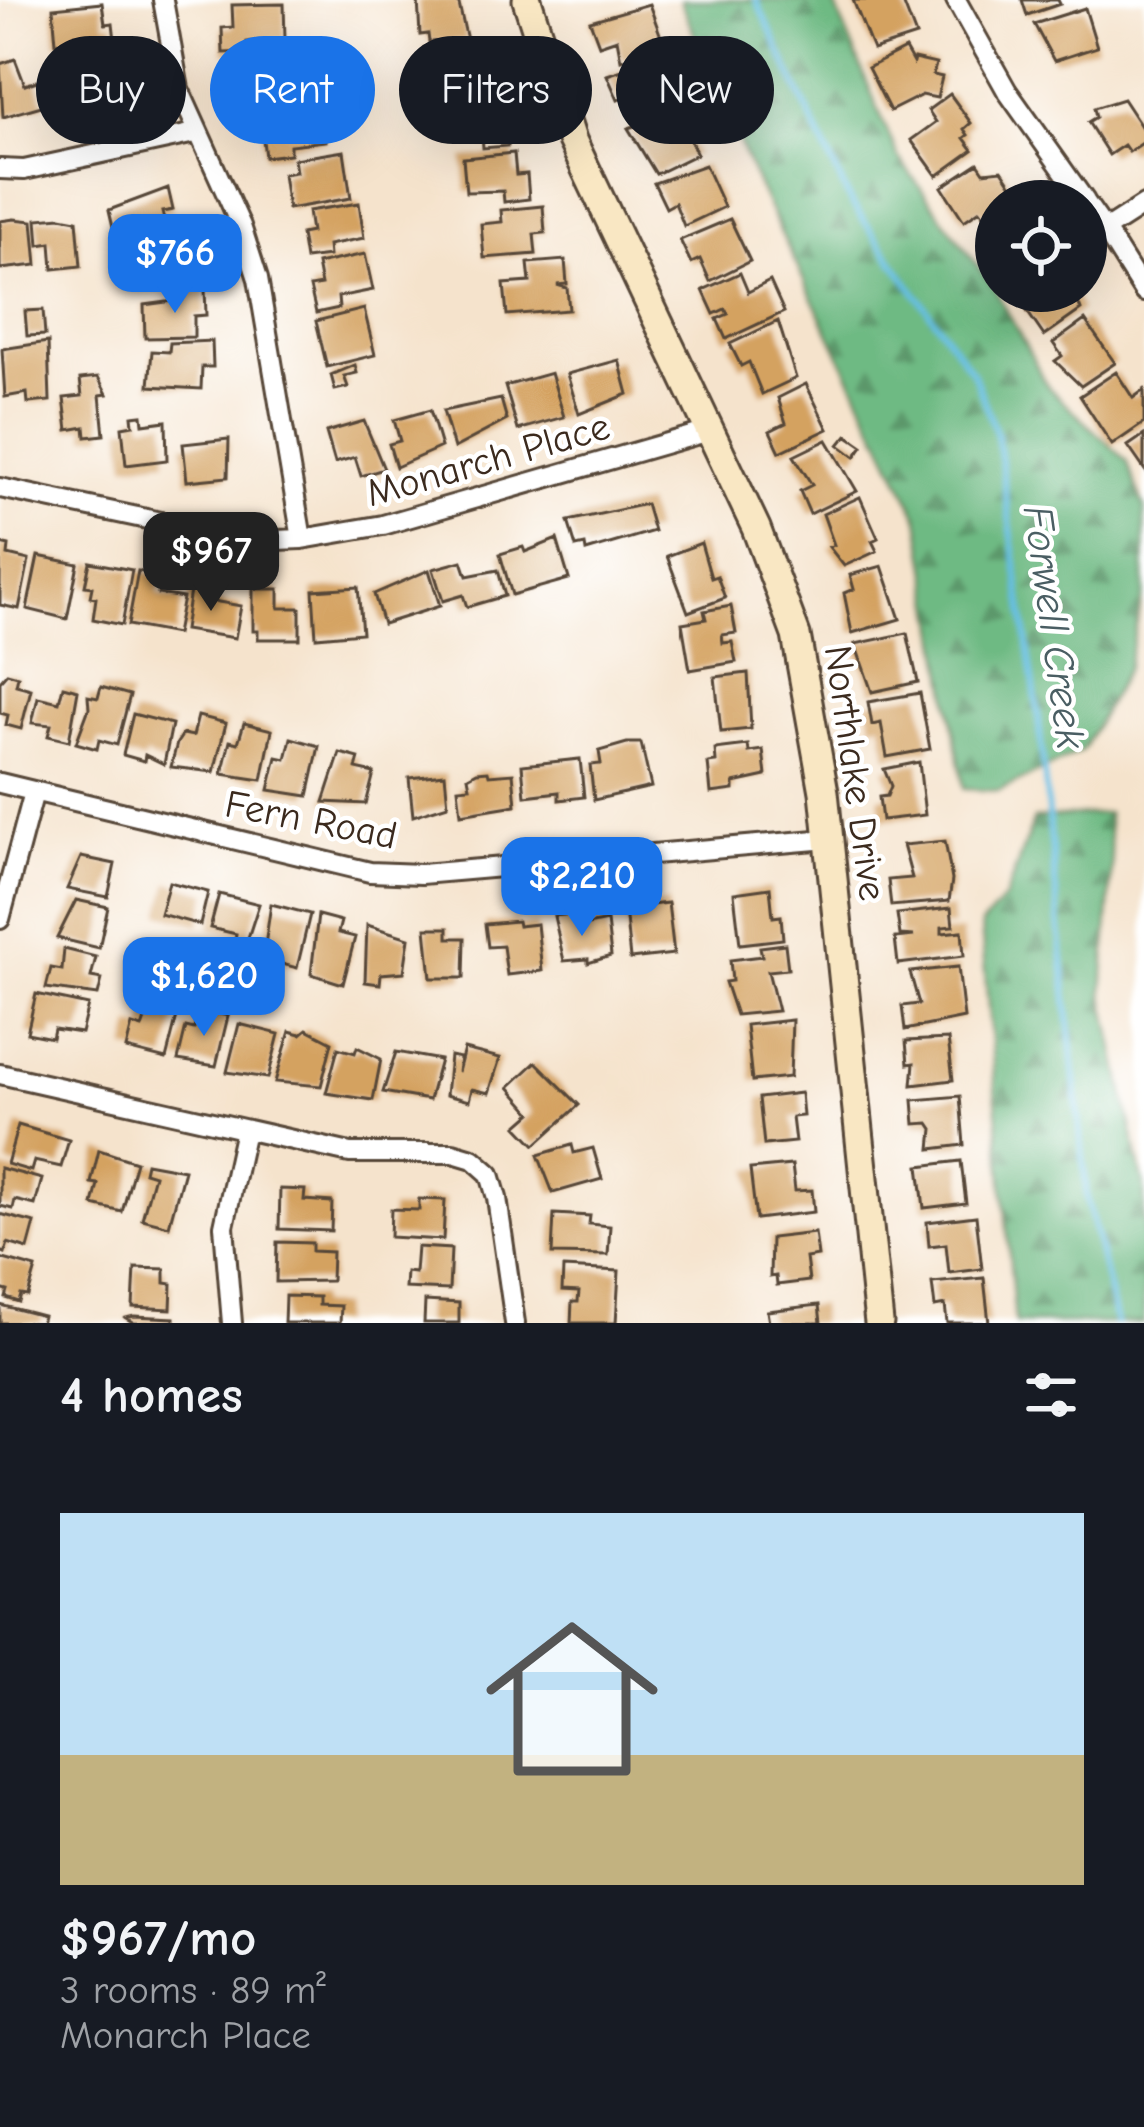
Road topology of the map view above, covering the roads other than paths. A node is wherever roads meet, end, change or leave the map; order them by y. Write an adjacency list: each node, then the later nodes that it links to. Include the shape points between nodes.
1 (163, 0): 4 (street)
2 (527, 0): 11 (street, Northlake Drive, via 572,140)
3 (956, 0): 6 (street)
4 (195, 133): 5 (street); 13 (street, via 258,279)
5 (0, 169)
6 (1070, 180)
7 (1144, 205): 8 (street)
8 (1107, 229)
9 (1107, 233): 10 (street)
10 (1144, 292)
11 (709, 431): 13 (street, Monarch Place, via 383,526); 16 (street, Northlake Drive, via 796,635)
12 (0, 488): 13 (street, Monarch Place, via 251,541)
13 (302, 539)
14 (0, 784): 15 (street, Fern Road)
15 (34, 792): 16 (street, Fern Road, via 370,872); 17 (street)
16 (828, 839): 22 (street, Northlake Drive)
17 (0, 919)
18 (0, 1074): 19 (street)
19 (245, 1130): 20 (street, via 224,1226); 21 (street, via 350,1153 473,1159 490,1174 497,1198)
20 (232, 1323)
21 (515, 1323)
22 (879, 1323)

